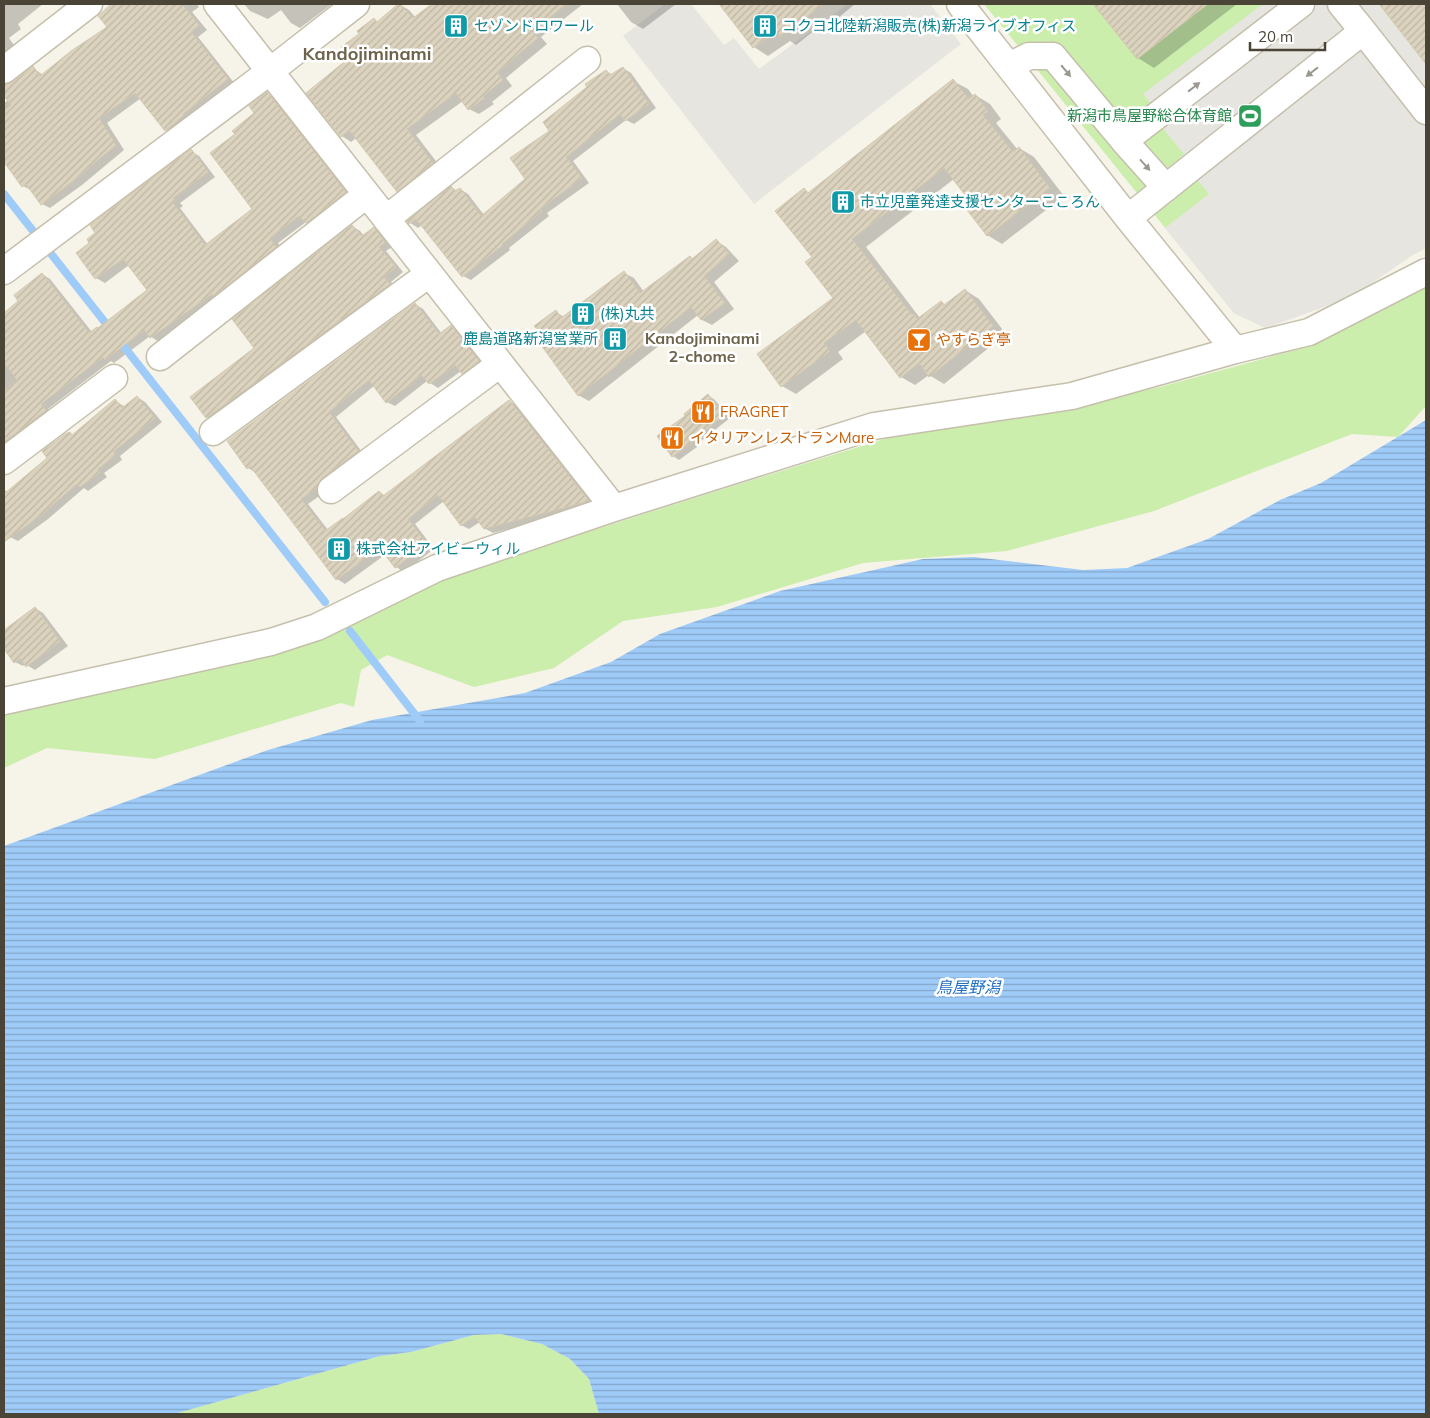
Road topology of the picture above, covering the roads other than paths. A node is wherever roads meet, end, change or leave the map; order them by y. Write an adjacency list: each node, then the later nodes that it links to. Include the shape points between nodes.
1 (89, 4): 10 (street)
2 (217, 4): 11 (street)
3 (356, 4): 11 (street)
4 (960, 4): 9 (street)
5 (1301, 4): 13 (street, one-way to 5)
6 (1341, 4): 7 (street)
7 (1363, 31): 12 (street); 14 (street, one-way to 14)
8 (587, 60): 17 (street)
9 (1009, 66): 13 (street, one-way to 13, via 1029,56 1053,56); 16 (street)
10 (4, 70)
11 (269, 72): 15 (street); 18 (street)
12 (1426, 111)
13 (1124, 141): 14 (street, one-way to 14)
14 (1166, 188): 16 (street)
15 (366, 194): 17 (street); 22 (street)
16 (1128, 218): 21 (street)
17 (386, 219): 20 (street)
18 (4, 271)
19 (1426, 272): 21 (street, via 1309,332)
20 (429, 274): 23 (street); 25 (street)
21 (1235, 350): 28 (street, via 1072,396 874,426)
22 (160, 357)
23 (500, 364): 27 (street); 28 (street)
24 (114, 378): 26 (street)
25 (213, 432)
26 (4, 461)
27 (331, 490)
28 (614, 508): 29 (street, via 437,568 318,627 271,642)
29 (7, 695)

